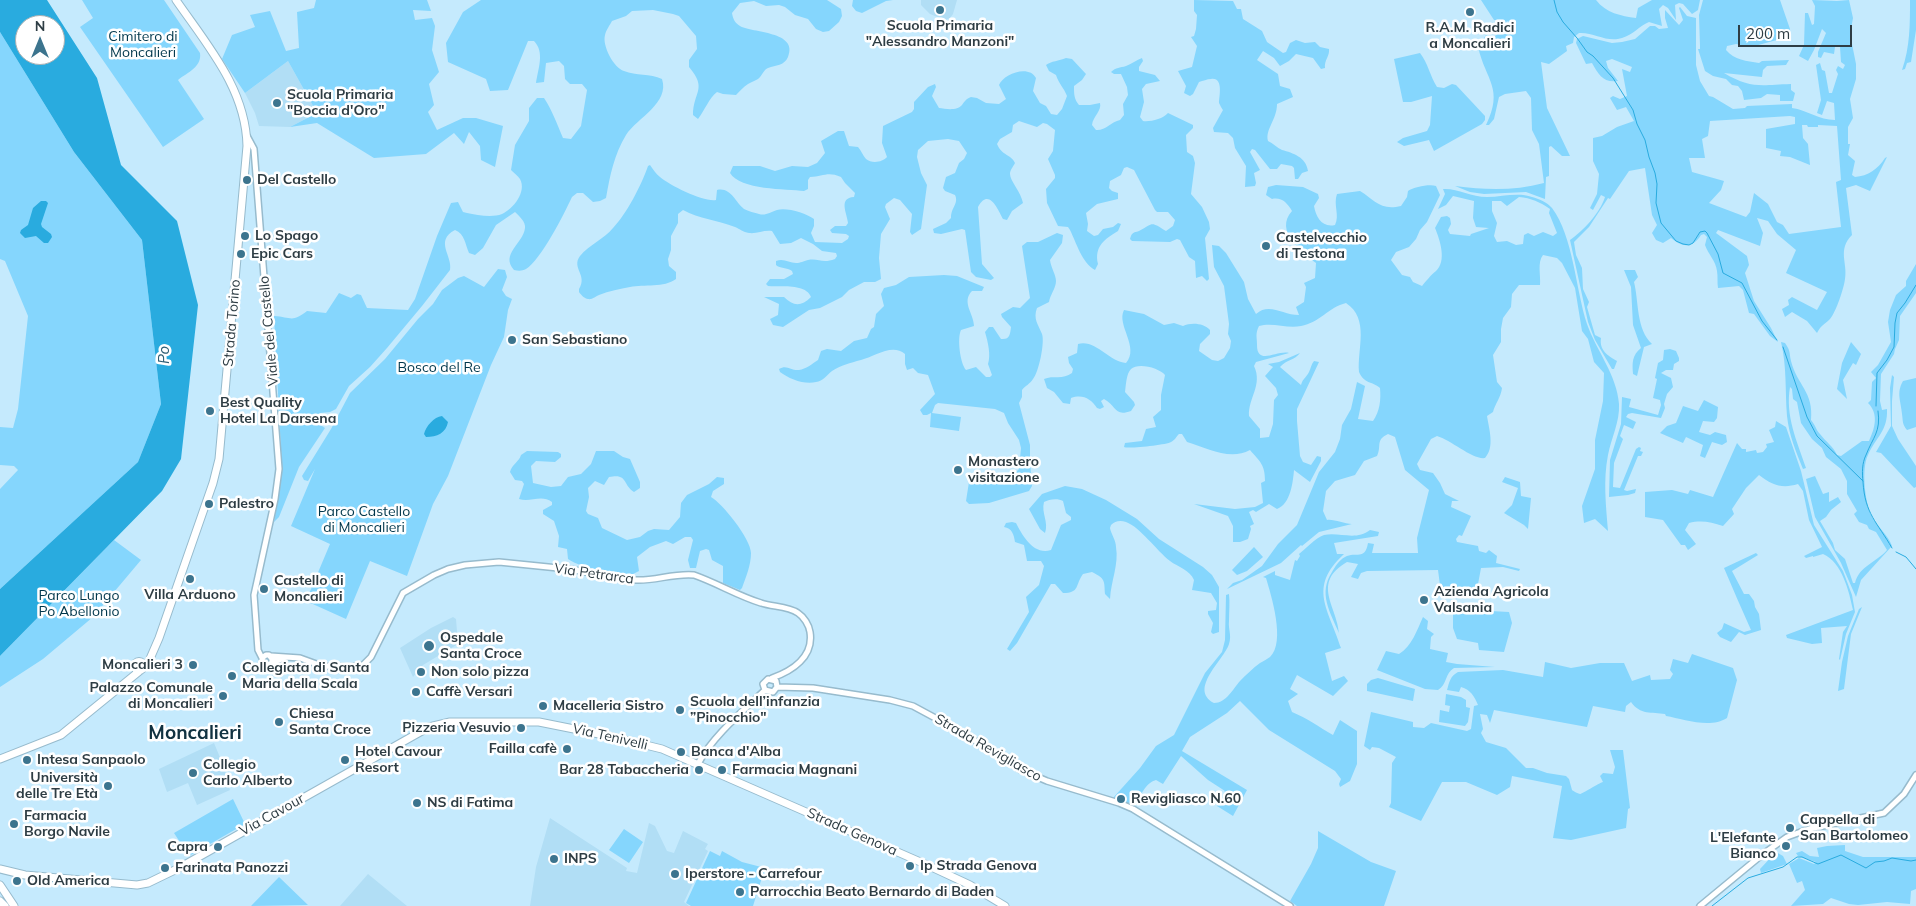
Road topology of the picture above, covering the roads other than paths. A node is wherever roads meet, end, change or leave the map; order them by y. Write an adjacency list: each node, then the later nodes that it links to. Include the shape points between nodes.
1 (176, 0): 2 (main road, Strada Torino, via 232,84 242,108)
2 (246, 136): 3 (street, Viale del Castello, via 254,149 280,469 254,595 258,645); 11 (main road, Strada Torino, via 244,194 219,459 152,654 125,683 61,735)
3 (266, 656): 4 (street); 5 (street); 5 (street, via 262,661 266,665)
4 (284, 658): 5 (street); 6 (street, Via Petrarca, via 300,658 322,666 363,665 371,658 403,593 448,569 499,562 636,580 694,575 763,604 788,608 803,617 811,634 810,648 798,664)
5 (272, 662)
6 (784, 674): 7 (street, Via Petrarca); 8 (street, Via Petrarca)
7 (772, 678): 8 (street); 9 (street, via 764,682)
8 (777, 686): 9 (street, via 771,692); 23 (street, Strada Revigliasco, via 813,688 913,706 1019,769 1133,809)
9 (765, 690): 12 (street, via 731,722)
10 (520, 721): 12 (main road, Via Tenivelli, via 609,736 662,749); 16 (main road, Via Cavour, via 450,722 428,727 179,868 142,885)
11 (0, 759)
12 (697, 764): 22 (main road, Strada Genova, via 962,881)
13 (1916, 775): 24 (street, via 1904,794 1884,813 1787,837)
14 (0, 863): 16 (main road)
15 (0, 869): 16 (main road, Via Cavour)
16 (19, 874): 17 (main road, Via Cavour)
17 (0, 877)
18 (0, 885): 21 (main road)
19 (0, 901): 20 (main road)
20 (5, 906)
21 (14, 906)
22 (1005, 906)
23 (1290, 906)
24 (1700, 906)

